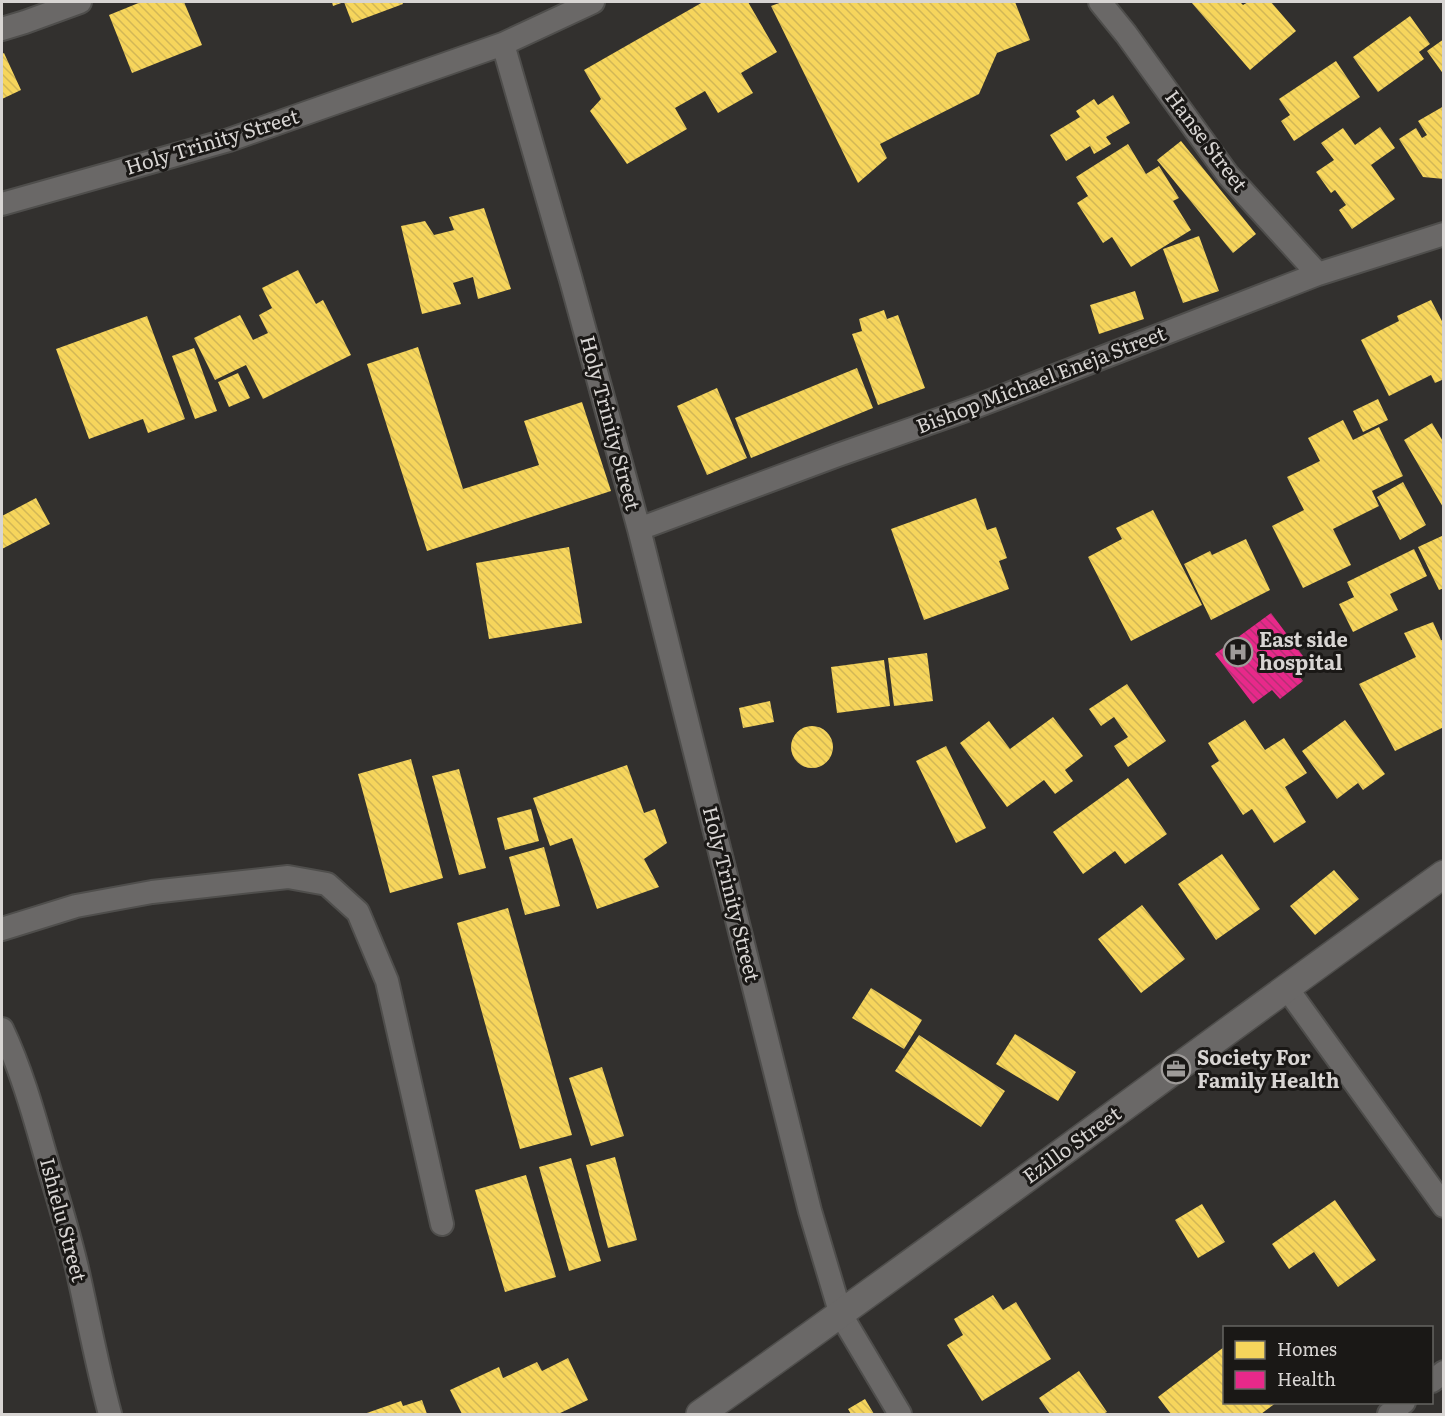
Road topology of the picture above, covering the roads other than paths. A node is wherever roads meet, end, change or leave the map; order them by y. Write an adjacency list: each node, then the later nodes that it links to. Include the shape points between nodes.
1 (80, 2): 4 (street)
2 (593, 2): 5 (street)
3 (1100, 2): 8 (street, Hanse Street, via 1228,175)
4 (2, 28)
5 (503, 44): 6 (street, Holy Trinity Street, via 229,140); 9 (street, Holy Trinity Street)
6 (2, 204)
7 (1443, 234): 8 (street, Bishop Michael Eneja Street)
8 (1318, 274): 9 (street, Bishop Michael Eneja Street, via 972,408)
9 (639, 529): 16 (street, Holy Trinity Street, via 807,1199)
10 (1443, 874): 12 (street, Ezillo Street)
11 (2, 929): 15 (street, via 76,906 152,892 288,877 327,884 358,912 387,981)
12 (1286, 987): 14 (street); 16 (street, Ezillo Street)
13 (2, 1029): 18 (street, Ishielu Street, via 29,1098 51,1175)
14 (1443, 1206)
15 (441, 1224)
16 (841, 1315): 19 (street, Ezillo Street); 20 (street, Holy Trinity Street)
17 (1402, 1404): 21 (street)
18 (110, 1414)
19 (700, 1414)
20 (900, 1414)
21 (1389, 1414)

